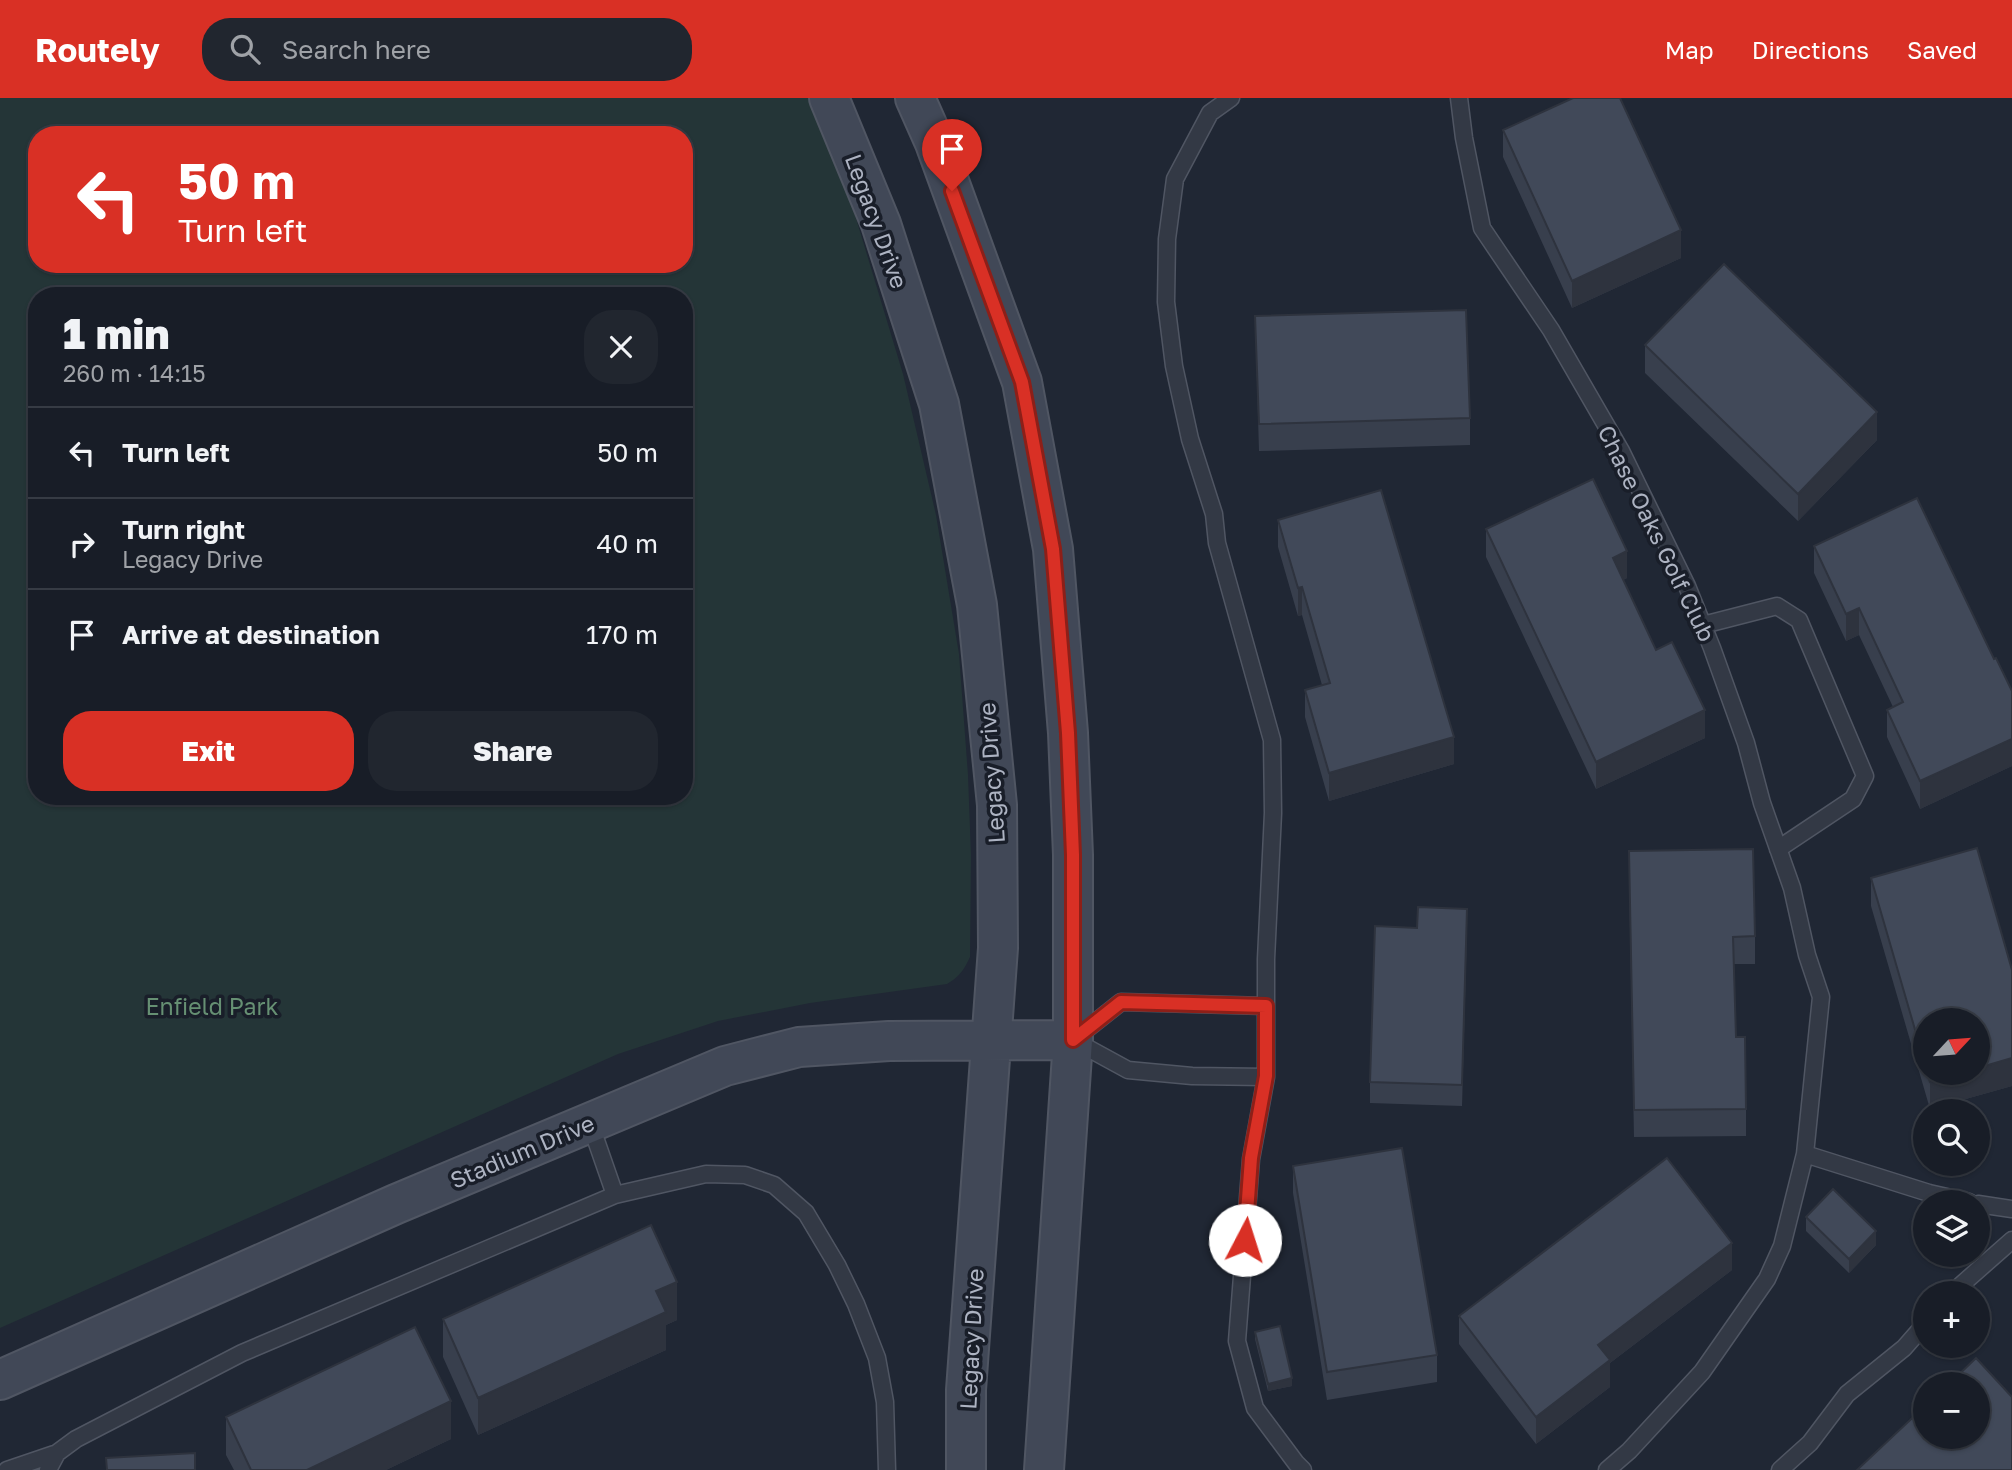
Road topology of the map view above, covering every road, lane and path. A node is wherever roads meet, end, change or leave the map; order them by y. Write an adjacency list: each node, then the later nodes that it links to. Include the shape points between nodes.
1 (829, 98): 8 (main road, Legacy Drive, via 881,224 939,404 977,605 997,805 998,948)
2 (915, 98): 9 (main road, via 1022,382 1053,549 1073,855)
3 (1231, 98): 7 (lane, via 1210,113 1175,180 1167,239 1166,302 1190,439 1272,740)
4 (1459, 98): 5 (lane, Chase Oaks Golf Club, via 1482,228 1551,330 1621,451)
5 (1703, 625): 6 (lane, Chase Oaks Golf Club); 6 (lane, via 1777,606 1800,620 1865,776 1853,799)
6 (1778, 849): 12 (lane, Chase Oaks Golf Club, via 1821,997)
7 (1266, 1006): 9 (lane, via 1121,1002); 10 (lane)
8 (991, 1040): 9 (main road, Stadium Drive); 11 (main road, Stadium Drive, via 799,1047 725,1066); 25 (main road, Legacy Drive, via 966,1390)
9 (1073, 1040): 10 (lane, via 1128,1070); 26 (main road)
10 (1266, 1076): 27 (lane, via 1251,1158 1237,1342 1255,1408)
11 (590, 1123): 14 (lane); 20 (main road, Stadium Drive)
12 (1805, 1154): 13 (lane); 28 (lane, Chase Oaks Golf Club, via 1782,1246 1767,1279 1702,1372)
13 (1919, 1190)
14 (615, 1195): 21 (lane, via 242,1353 76,1438); 24 (lane, via 706,1174 744,1175 774,1185 806,1213 837,1265 877,1358 885,1402)
15 (1990, 1206): 16 (lane)
16 (2012, 1209)
17 (2012, 1240): 18 (lane)
18 (1966, 1281)
19 (1913, 1338): 29 (lane, via 1847,1394 1810,1443)
20 (0, 1380)
21 (57, 1453): 22 (lane); 23 (lane)
22 (7, 1470)
23 (48, 1470)
24 (887, 1470)
25 (967, 1470)
26 (1044, 1470)
27 (1303, 1470)
28 (1607, 1470)
29 (1780, 1470)

